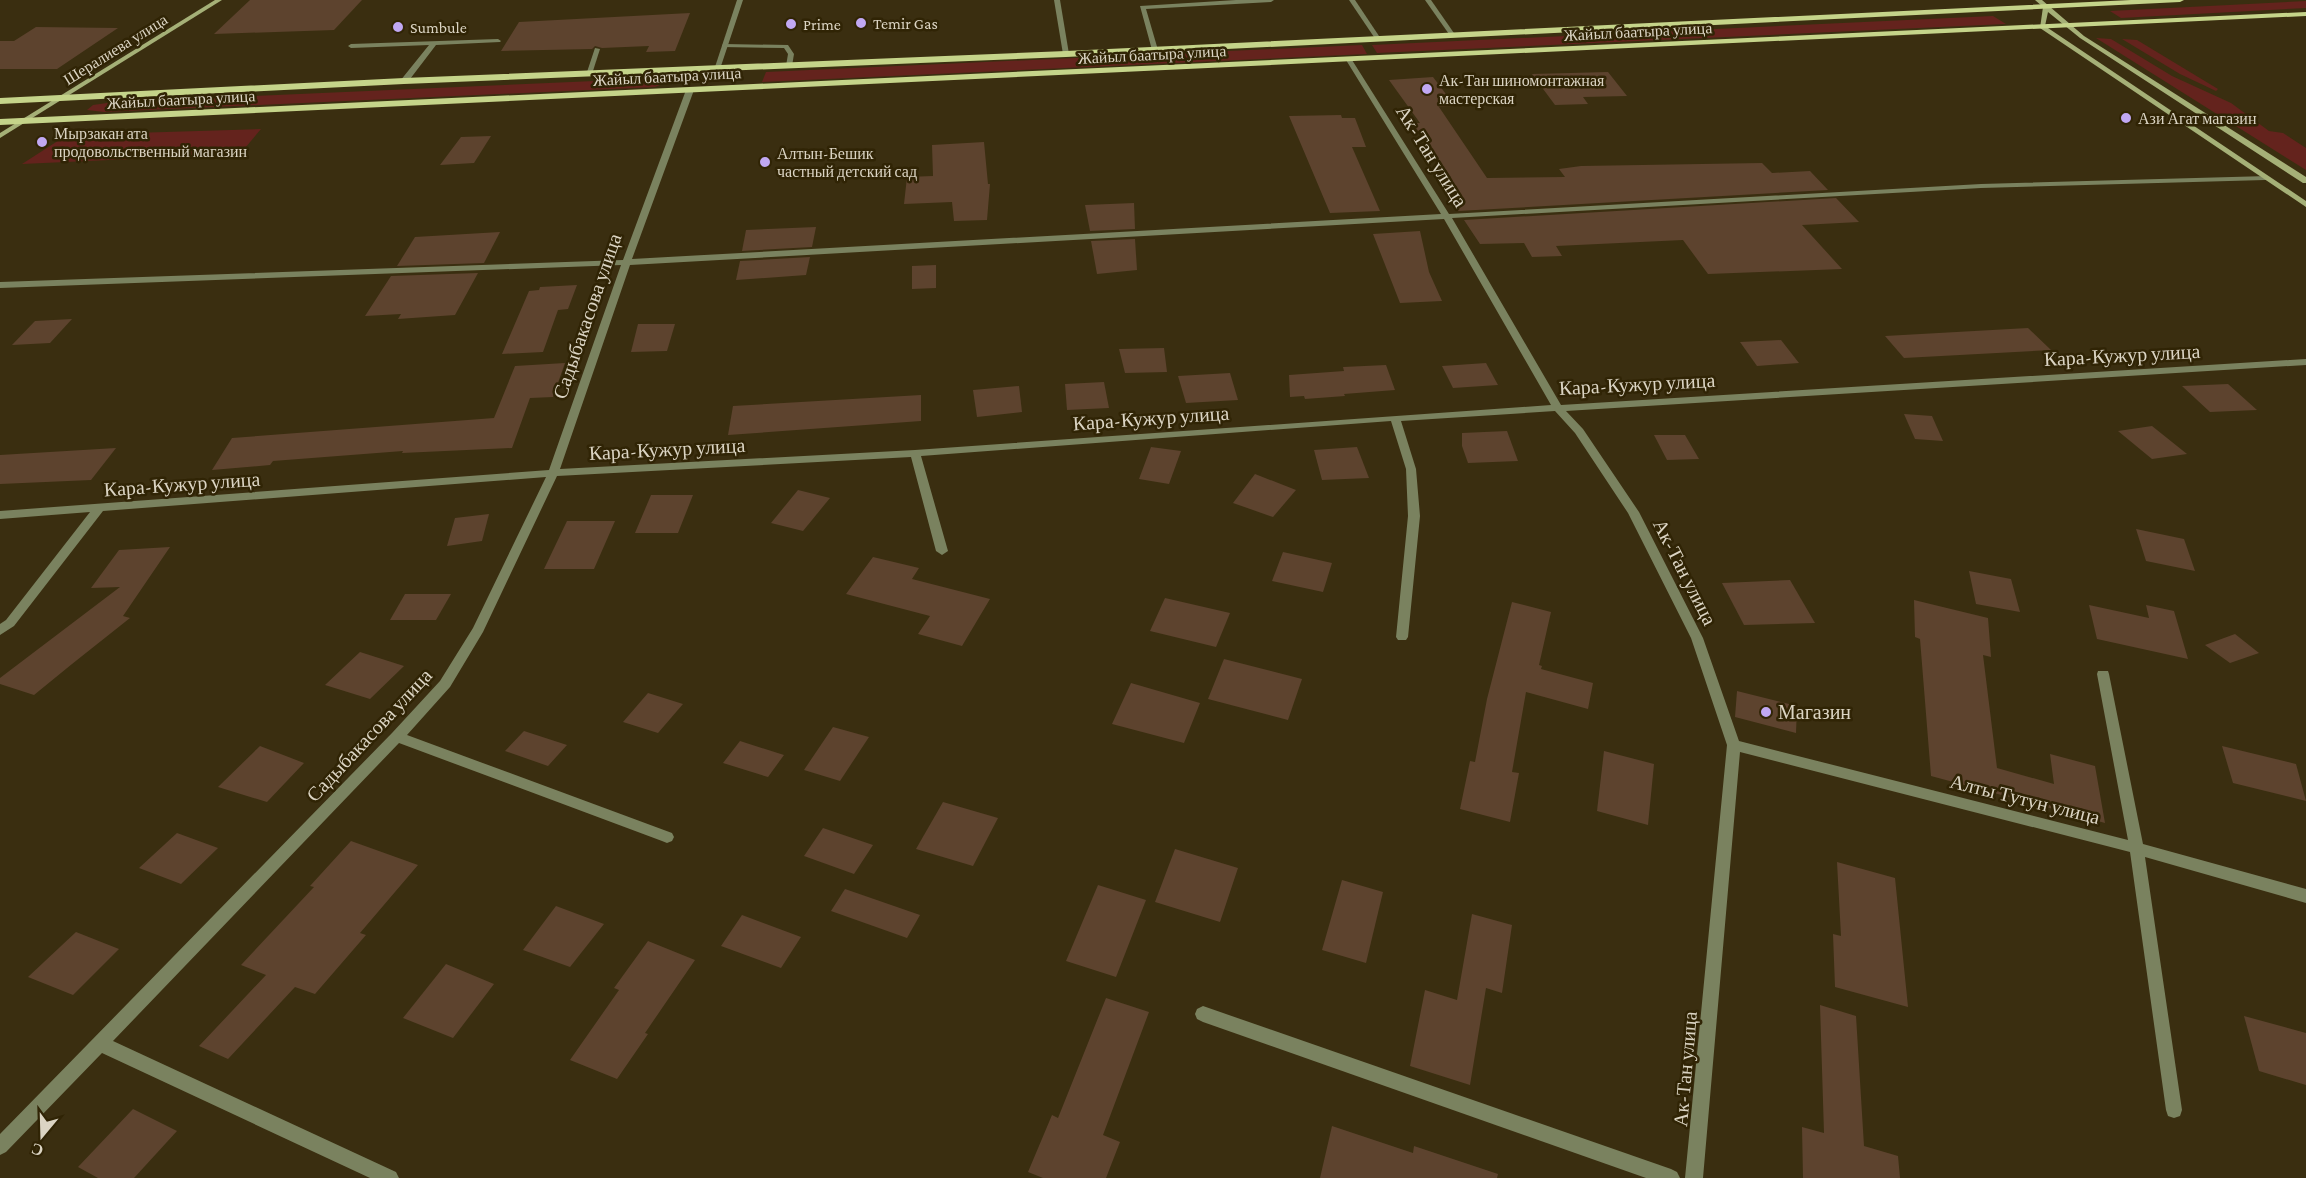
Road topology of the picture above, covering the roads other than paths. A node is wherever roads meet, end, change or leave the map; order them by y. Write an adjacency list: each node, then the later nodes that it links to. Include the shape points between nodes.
1 (219, 0): 29 (main road, Шералиева улица)
2 (740, 0): 19 (street)
3 (1057, 0): 22 (street)
4 (1271, 0): 9 (street)
5 (1352, 0): 15 (street)
6 (1428, 0): 14 (street)
7 (2038, 0): 10 (main road)
8 (2180, 0): 10 (main road, Жайыл баатыра улица)
9 (1141, 3): 21 (street)
10 (2046, 7): 12 (main road); 13 (main road); 14 (main road, Жайыл баатыра улица)
11 (2306, 14): 12 (main road, Жайыл баатыра улица)
12 (2067, 26): 13 (main road, Жайыл баатыра улица); 35 (main road)
13 (2042, 27): 23 (main road, Жайыл баатыра улица); 34 (main road)
14 (1453, 36): 15 (main road, Жайыл баатыра улица)
15 (1378, 39): 21 (main road, Жайыл баатыра улица)
16 (498, 41): 17 (street)
17 (434, 43): 18 (street); 27 (street)
18 (351, 46)
19 (724, 46): 24 (street, via 786,46); 25 (street)
20 (597, 50): 26 (street)
21 (1155, 50): 22 (main road, Жайыл баатыра улица)
22 (1066, 54): 24 (main road, Жайыл баатыра улица)
23 (1348, 60): 28 (main road, Жайыл баатыра улица); 37 (street, Ак-Тан улица)
24 (789, 66): 25 (main road, Жайыл баатыра улица)
25 (716, 69): 26 (main road, Жайыл баатыра улица); 28 (main road)
26 (588, 74): 27 (main road, Жайыл баатыра улица)
27 (404, 81): 29 (main road, Жайыл баатыра улица)
28 (690, 90): 31 (main road, Жайыл баатыра улица); 38 (street, Садыбакасова улица)
29 (60, 99): 30 (main road, Жайыл баатыра улица); 31 (main road, Шералиева улица)
30 (0, 101)
31 (24, 121): 32 (main road, Жайыл баатыра улица); 33 (main road, Шералиева улица)
32 (0, 122)
33 (0, 136)
34 (2265, 178): 36 (main road); 37 (street, via 1981,186)
35 (2306, 181)
36 (2306, 205)
37 (1448, 218): 38 (street); 41 (street, Ак-Тан улица)
38 (627, 261): 39 (street); 44 (street, Садыбакасова улица)
39 (0, 285)
40 (2306, 362): 41 (street, Кара-Кужур улица)
41 (1557, 407): 42 (street, Кара-Кужур улица); 52 (street, Ак-Тан улица, via 1633,512 1697,638)
42 (1395, 418): 43 (street, Кара-Кужур улица); 49 (street, via 1411,469 1414,516)
43 (915, 453): 44 (street, Кара-Кужур улица); 47 (street)
44 (553, 473): 45 (street, Кара-Кужур улица); 51 (street, Садыбакасова улица, via 479,629 445,684)
45 (99, 508): 46 (street, Кара-Кужур улица); 48 (street, via 10,623)
46 (0, 515)
47 (942, 551)
48 (0, 630)
49 (1402, 637)
50 (2103, 674): 54 (street)
51 (397, 737): 53 (street); 57 (street, Садыбакасова улица)
52 (1734, 745): 54 (street, Алты Тутун улица); 62 (street, Ак-Тан улица)
53 (667, 837)
54 (2137, 848): 55 (street, Алты Тутун улица); 58 (street)
55 (2306, 896)
56 (1203, 1014): 61 (street)
57 (101, 1044): 59 (street, Садыбакасова улица); 60 (street)
58 (2174, 1110)
59 (0, 1146)
60 (390, 1178)
61 (1671, 1178)
62 (1694, 1178)

